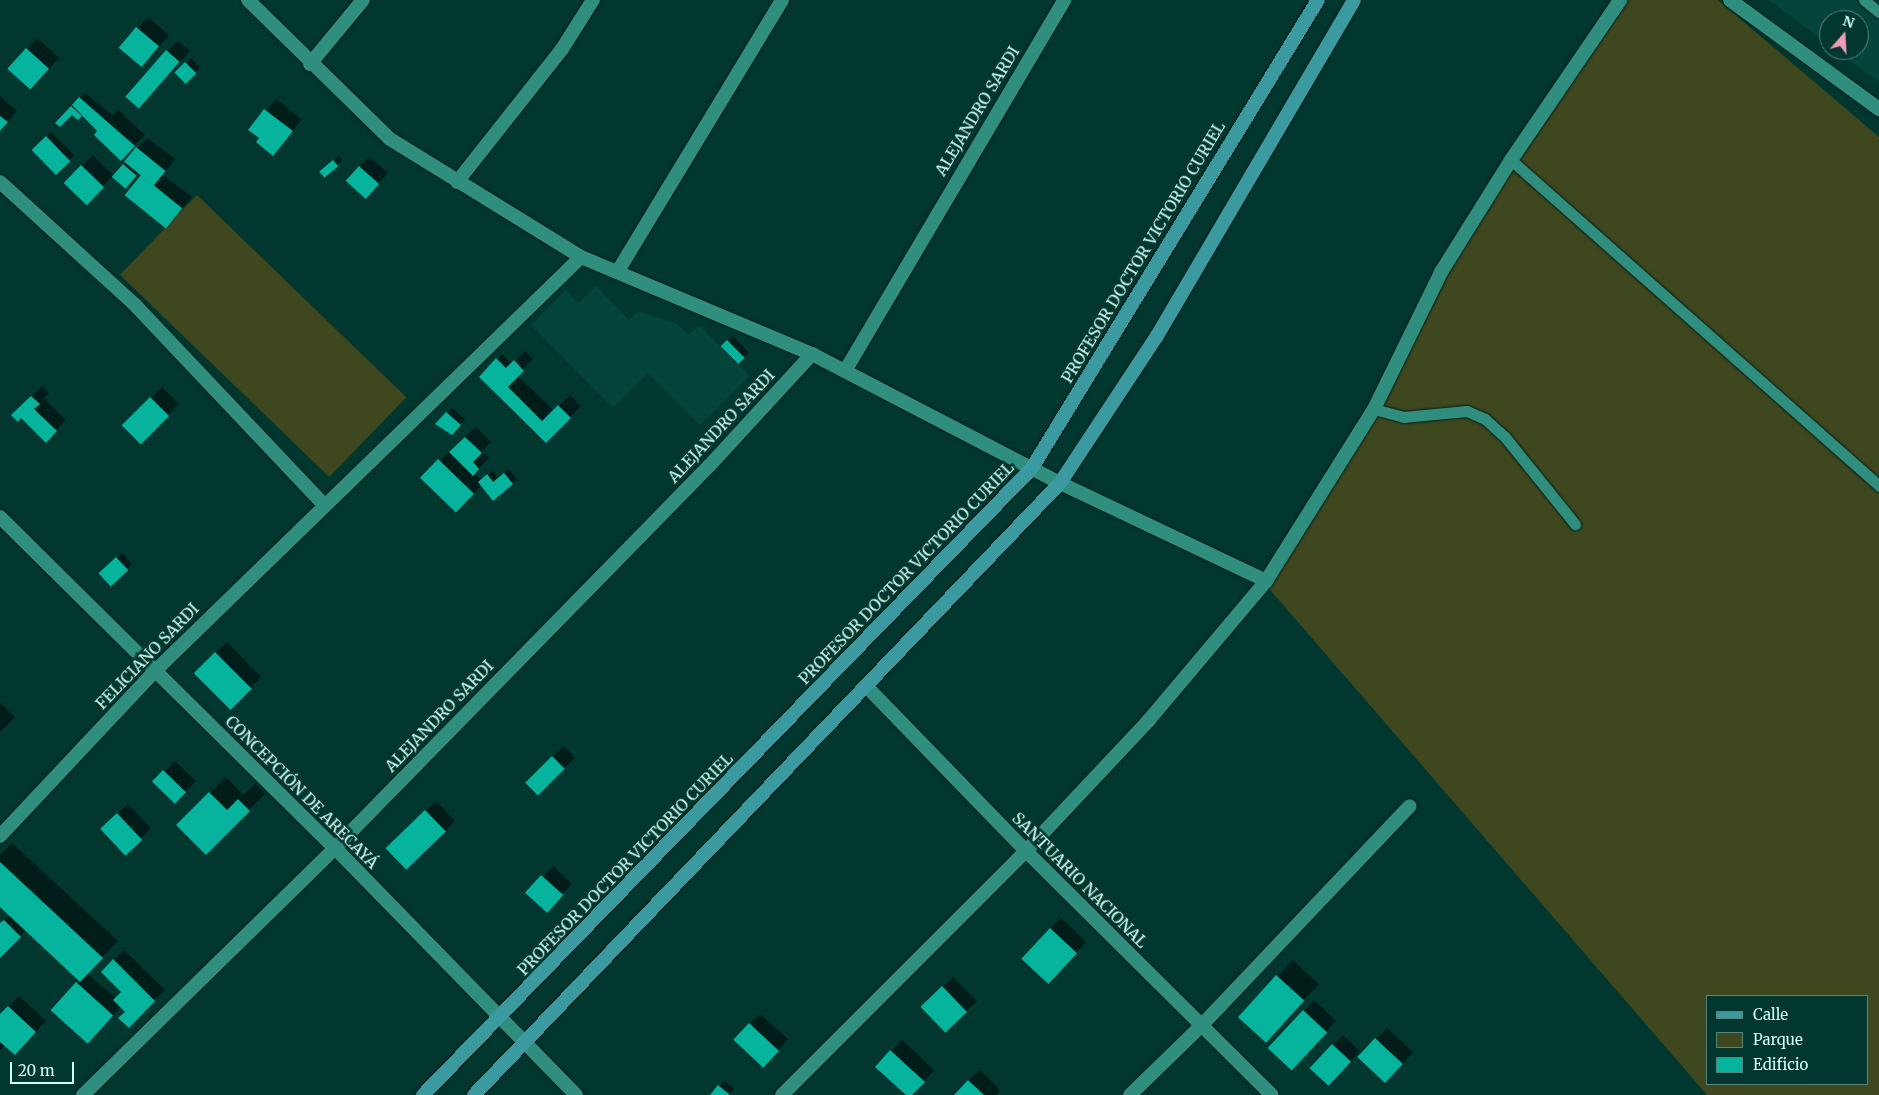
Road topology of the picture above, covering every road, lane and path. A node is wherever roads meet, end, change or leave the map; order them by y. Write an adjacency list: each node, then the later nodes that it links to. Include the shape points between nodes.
1 (248, 0): 12 (street)
2 (363, 0): 12 (street)
3 (593, 0): 16 (street, via 562,49)
4 (782, 0): 18 (street)
5 (1064, 0): 20 (street, ALEJANDRO SARDI)
6 (1318, 0): 22 (main road, PROFESOR DOCTOR VICTORIO CURIEL)
7 (1354, 0): 23 (main road, via 1157,336)
8 (1620, 0): 14 (street)
9 (1730, 0): 13 (street)
10 (1864, 0): 11 (lane)
11 (1879, 12)
12 (310, 64): 16 (street, via 390,139)
13 (1879, 109)
14 (1511, 160): 21 (street, via 1430,291); 24 (lane)
15 (0, 182): 25 (street, via 135,305)
16 (457, 182): 17 (street)
17 (581, 256): 18 (street); 25 (street, FELICIANO SARDI)
18 (618, 271): 19 (street)
19 (812, 354): 20 (street); 33 (street, ALEJANDRO SARDI, via 702,473)
20 (845, 371): 22 (street)
21 (1374, 409): 27 (lane, via 1403,418 1467,411 1485,419 1505,437); 28 (street)
22 (1032, 468): 23 (street); 35 (main road, PROFESOR DOCTOR VICTORIO CURIEL)
23 (1060, 483): 28 (street); 30 (main road)
24 (1879, 486)
25 (323, 504): 29 (street, FELICIANO SARDI)
26 (0, 517): 29 (street, CONCEPCIÓN DE ARECAYÁ)
27 (1575, 524)
28 (1266, 581): 34 (street, via 1150,720)
29 (154, 672): 32 (street, FELICIANO SARDI); 33 (street, CONCEPCIÓN DE ARECAYÁ)
30 (866, 686): 34 (street, SANTUARIO NACIONAL); 37 (main road)
31 (1410, 806): 36 (street)
32 (0, 836)
33 (335, 848): 35 (street, CONCEPCIÓN DE ARECAYÁ); 38 (street, ALEJANDRO SARDI)
34 (1026, 851): 36 (street, SANTUARIO NACIONAL); 42 (street)
35 (500, 1018): 37 (street, CONCEPCIÓN DE ARECAYÁ); 39 (main road, PROFESOR DOCTOR VICTORIO CURIEL)
36 (1201, 1026): 43 (street); 44 (street, SANTUARIO NACIONAL)
37 (525, 1044): 40 (main road); 41 (street, CONCEPCIÓN DE ARECAYÁ)
38 (82, 1095)
39 (423, 1095)
40 (474, 1095)
41 (576, 1095)
42 (782, 1095)
43 (1130, 1095)
44 (1272, 1095)

